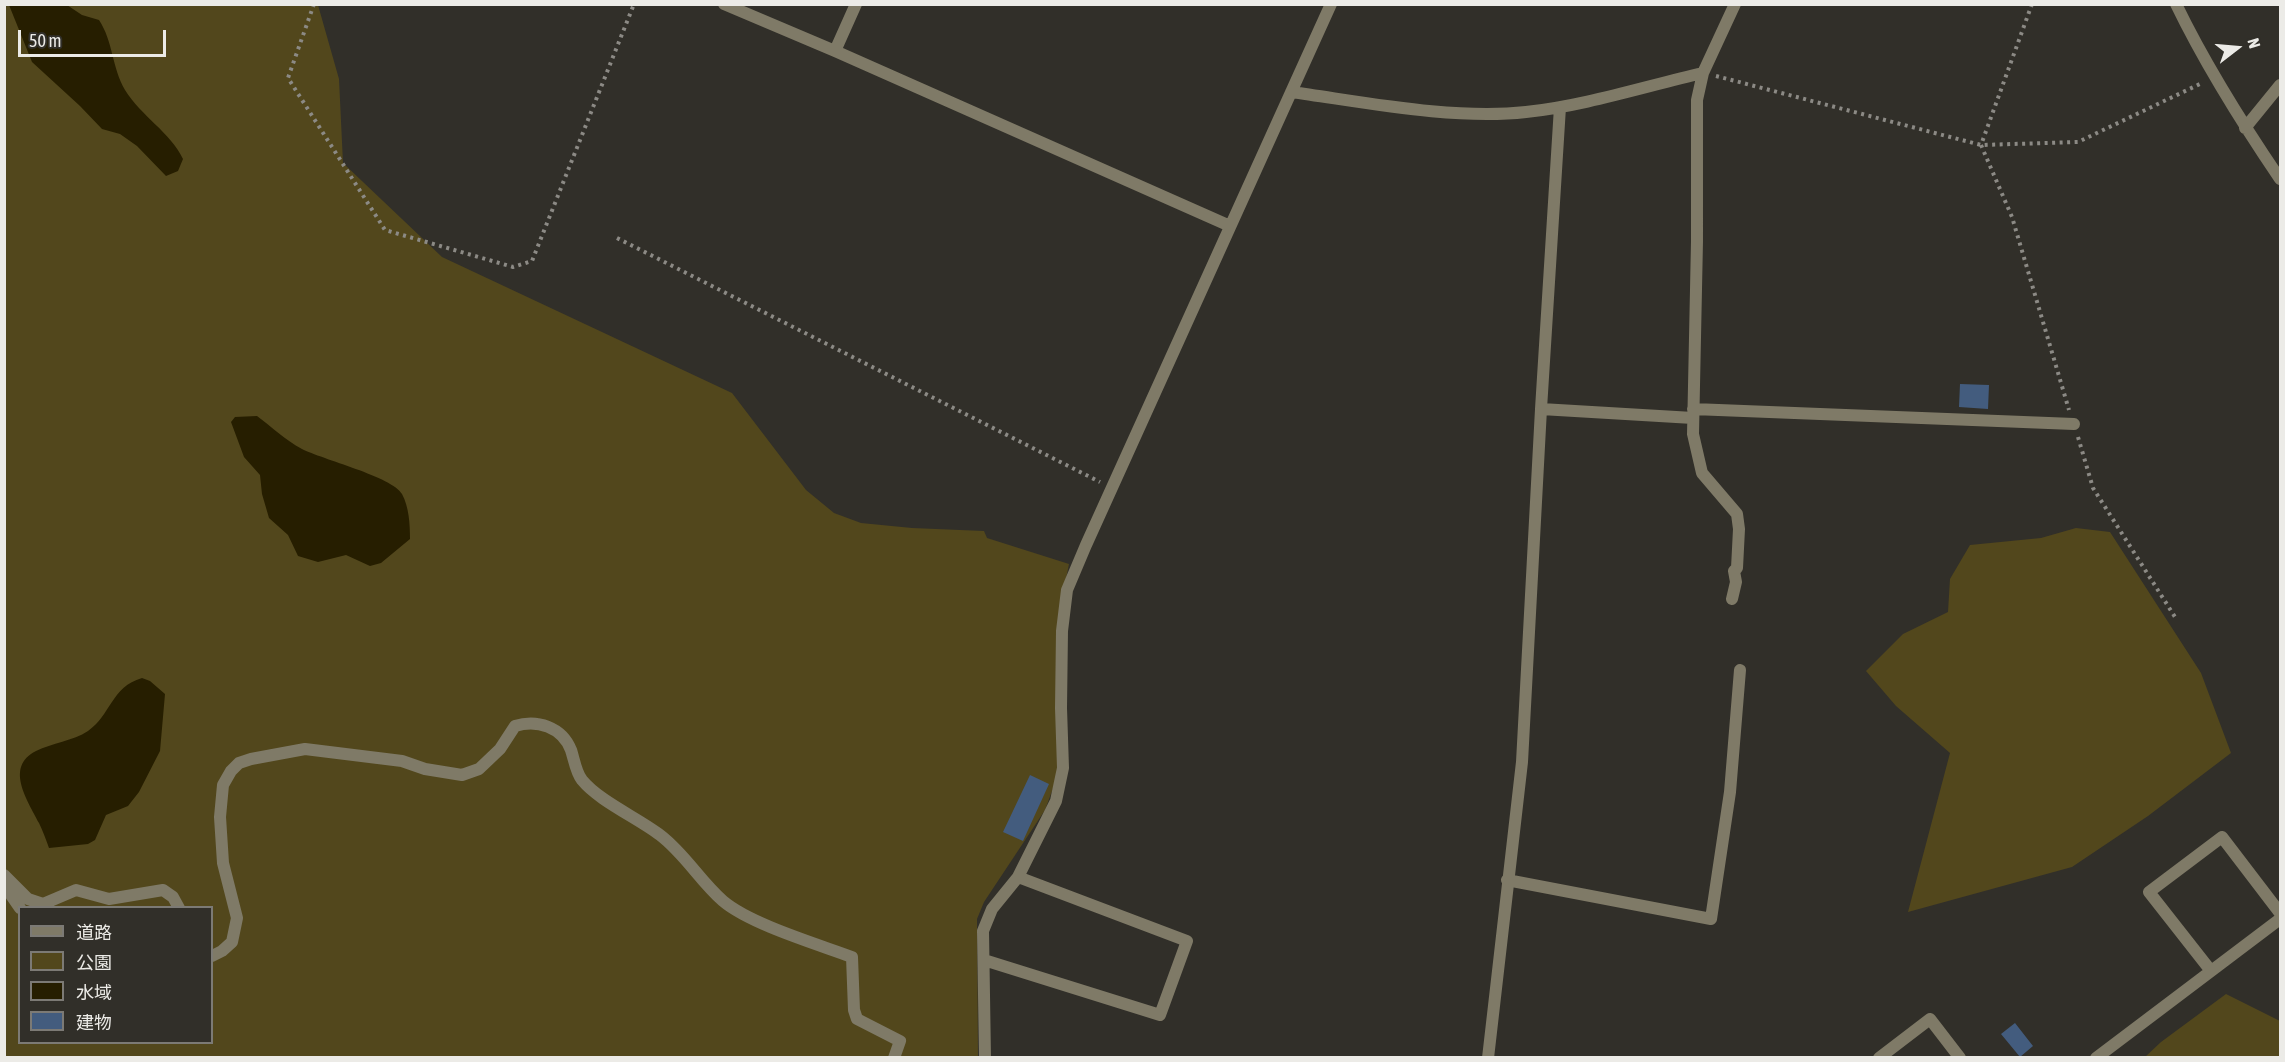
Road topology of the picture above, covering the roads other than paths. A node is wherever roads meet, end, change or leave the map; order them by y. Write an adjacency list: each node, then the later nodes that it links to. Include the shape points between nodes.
1 (724, 4): 6 (street)
2 (856, 4): 6 (street)
3 (1332, 4): 9 (street)
4 (1735, 4): 7 (street)
5 (2176, 4): 11 (street)
6 (836, 51): 13 (street)
7 (1703, 73): 10 (street); 15 (street, via 1697,100)
8 (2280, 85): 11 (street)
9 (1291, 92): 10 (street, via 1468,114); 13 (street)
10 (1560, 107): 14 (street)
11 (2245, 128): 12 (street)
12 (2280, 179)
13 (1230, 226): 20 (street, via 1067,590 1062,631 1063,768 1056,801)
14 (1541, 409): 15 (street); 21 (street, via 1522,762)
15 (1693, 413): 16 (street); 17 (street, via 1693,435 1702,472 1737,514 1740,529)
16 (2074, 424)
17 (1732, 599)
18 (1740, 670): 21 (street, via 1730,792 1711,919)
19 (4, 875): 24 (street, via 28,899 43,904 76,890 109,899 163,890)
20 (1018, 877): 28 (street, via 992,909 983,931); 28 (street, via 1187,941 1160,1015)
21 (1507, 880): 32 (street)
22 (4, 885): 23 (street)
23 (19, 906)
24 (178, 906)
25 (2280, 913): 29 (street, via 2222,837 2149,892)
26 (2280, 919): 29 (street)
27 (213, 956): 30 (street, via 232,942 237,918 223,863 220,817 223,785 239,763 305,749 402,761 462,776 479,769 500,749 515,726 541,723 560,735 570,748 581,779 661,836 724,901 752,918 852,957 857,1018 900,1041)
28 (984, 960): 31 (street)
29 (2211, 971): 35 (street)
30 (894, 1058)
31 (985, 1058)
32 (1488, 1058)
33 (1879, 1058): 34 (street, via 1930,1019)
34 (1960, 1058)
35 (2096, 1058)

